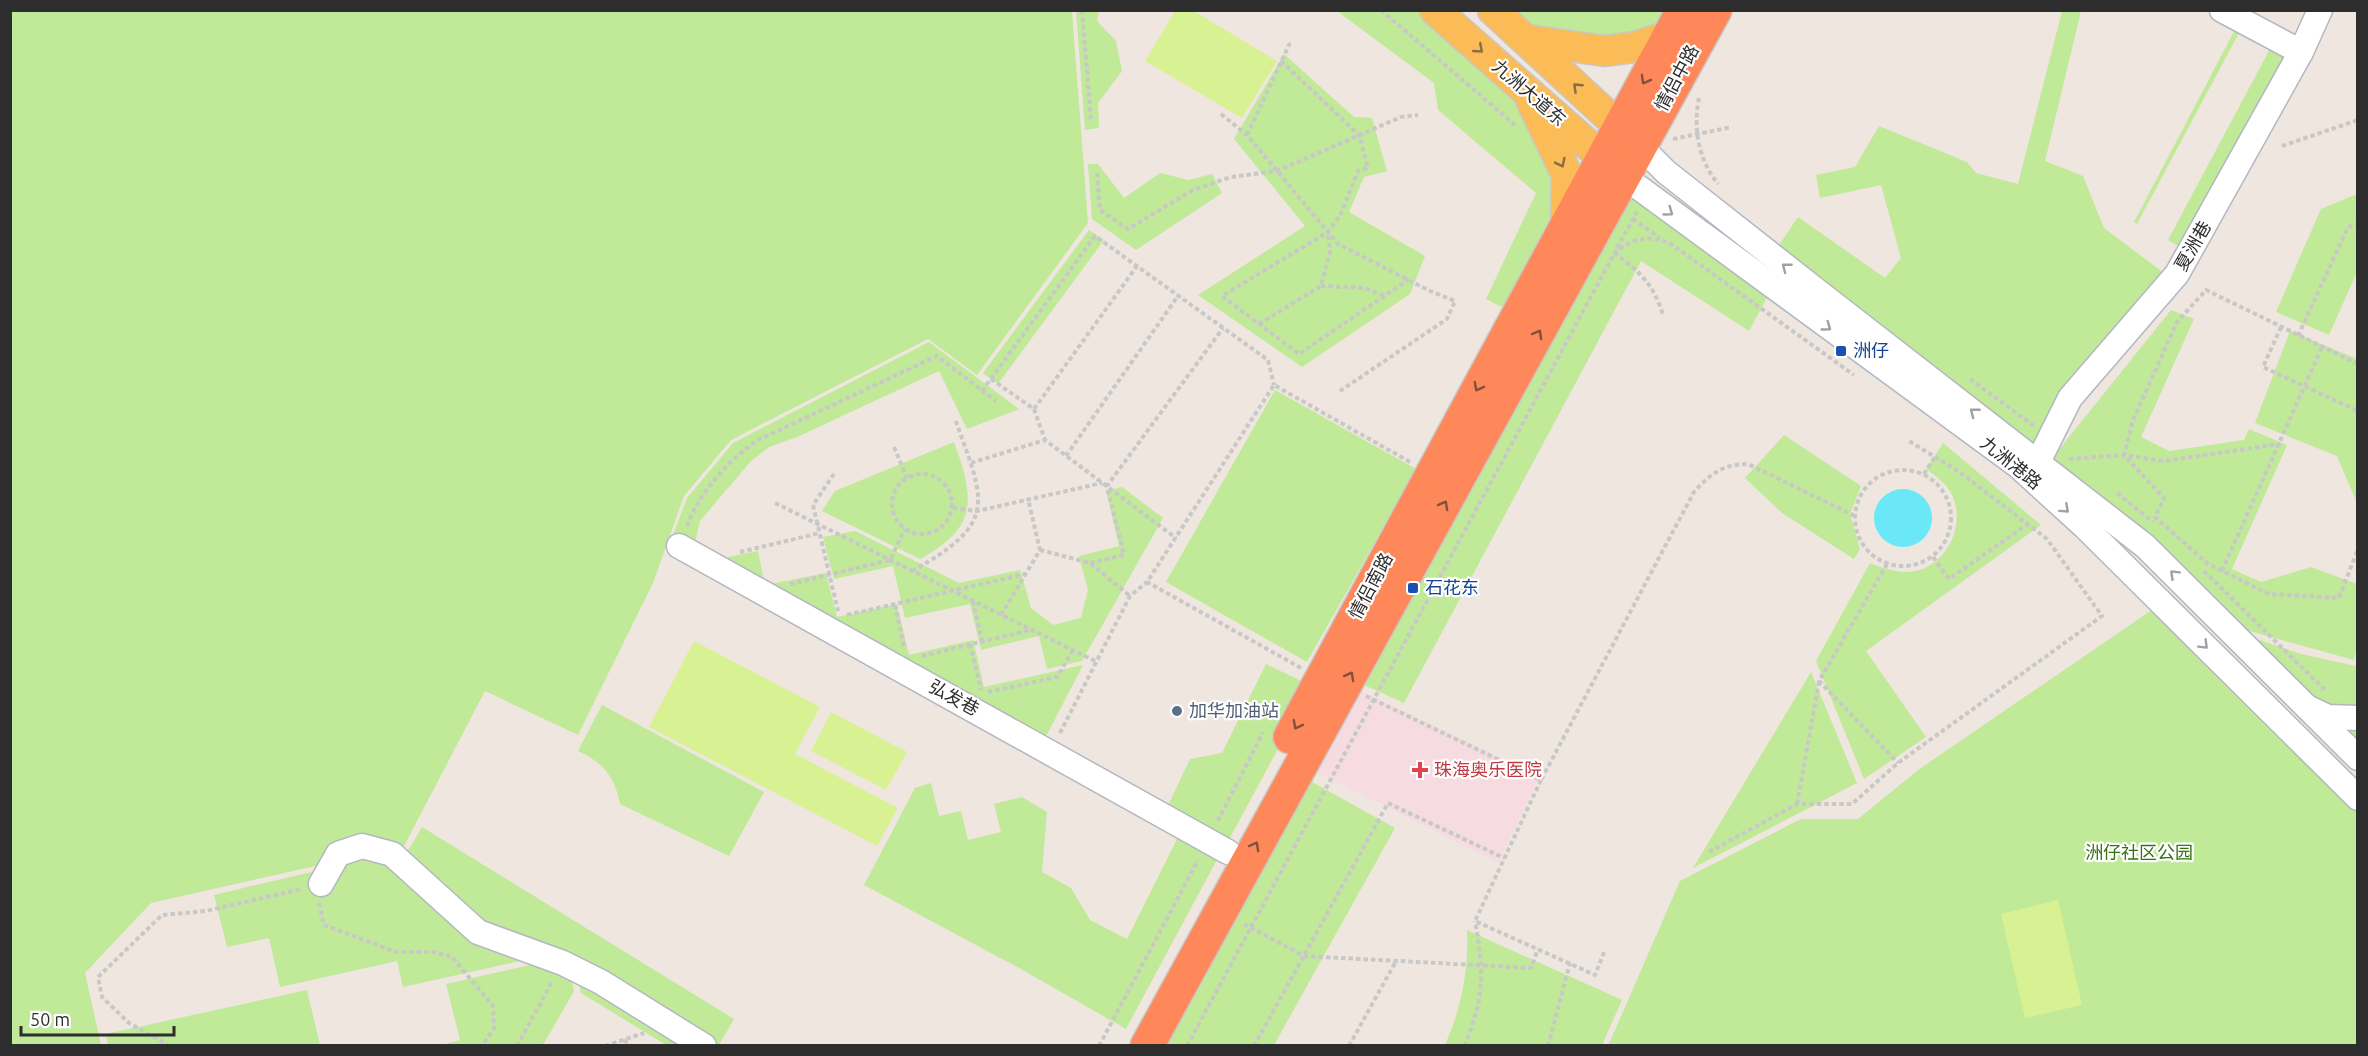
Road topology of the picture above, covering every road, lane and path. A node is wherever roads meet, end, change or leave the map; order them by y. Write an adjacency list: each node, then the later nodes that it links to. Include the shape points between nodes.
1 (1082, 10): 18 (path)
2 (1381, 10): 20 (path)
3 (1435, 10): 14 (main road, 九洲大道东, one-way to 14)
4 (1493, 10): 9 (main road, 九洲大道东)
5 (1714, 10): 24 (highway, 情侣中路)
6 (2222, 10): 11 (street)
7 (2320, 10): 11 (street, 夏洲巷)
8 (1676, 23): 9 (main road, via 1635,48 1605,51); 24 (highway, 情侣中路, one-way to 24)
9 (1527, 40): 24 (main road, 九洲大道东, one-way to 9)
10 (1290, 43): 12 (path)
11 (2301, 52): 58 (street, 夏洲巷, via 2177,274 2070,398)
12 (1281, 61): 22 (path); 23 (path)
13 (1700, 90): 21 (path)
14 (1527, 91): 28 (main road, 九洲大道东); 33 (main road, one-way to 33, via 1567,175)
15 (1221, 114): 22 (path)
16 (1418, 115): 23 (path, via 1401,117)
17 (2358, 120): 25 (path)
18 (1091, 121)
19 (1732, 127): 21 (path)
20 (1524, 133)
21 (1697, 134): 24 (path); 29 (path, via 1707,170)
22 (1247, 135): 26 (path)
23 (1359, 135): 26 (path); 32 (path, via 1368,168 1358,171 1341,216)
24 (1630, 137): 28 (highway, 情侣南路); 67 (street, 九洲港路, one-way to 24, via 1666,171)
25 (2282, 146)
26 (1277, 171): 27 (path, via 1231,177 1192,190 1128,229 1100,210); 32 (path)
27 (1097, 173)
28 (1624, 176): 30 (path); 33 (highway, 情侣南路); 122 (street, 九洲港路, one-way to 122, via 2017,465)
29 (1720, 186)
30 (1633, 219): 33 (path); 34 (path)
31 (2358, 224): 44 (path, via 2348,227)
32 (1328, 232): 36 (path, via 1338,244); 37 (path, via 1330,251); 41 (path, via 1222,296)
33 (1590, 239): 34 (path); 40 (path, via 1634,268 1656,292); 69 (highway, 情侣南路, one-way to 69); 114 (highway, 情侣南路, one-way to 33); 117 (path)
34 (1663, 240): 49 (path)
35 (1137, 266): 38 (path); 48 (path, via 1095,236); 55 (path)
36 (1408, 280): 39 (path); 53 (path, via 1455,301 1448,319)
37 (1321, 286): 39 (path, via 1365,288); 41 (path)
38 (1178, 296): 43 (path); 64 (path)
39 (1384, 296): 41 (path, via 1299,354)
40 (1663, 315)
41 (1259, 324)
42 (2281, 327): 44 (path); 51 (path, via 2263,366); 63 (path, via 2206,290 2177,322 2133,420)
43 (1223, 328): 50 (path, via 1268,360); 75 (path)
44 (2298, 336): 45 (path)
45 (2322, 347): 46 (path); 51 (path)
46 (2358, 364)
47 (1963, 374): 58 (path)
48 (991, 379): 52 (path); 55 (path)
49 (1859, 379)
50 (1274, 385): 69 (path); 86 (path)
51 (2305, 386): 56 (path); 61 (path)
52 (982, 391): 54 (path); 87 (path, via 937,356 758,440 737,454 693,509)
53 (1340, 391)
54 (996, 401)
55 (1034, 409): 59 (path)
56 (2358, 411)
57 (955, 419): 68 (path)
58 (2050, 439): 66 (path); 67 (street, 夏洲巷)
59 (1045, 440): 64 (path); 68 (path)
60 (1909, 441): 65 (path)
61 (2280, 444): 63 (path, via 2163,461); 98 (path)
62 (894, 447): 73 (path)
63 (2124, 454): 66 (path); 98 (path, via 2164,498 2156,517 2208,564)
64 (1066, 456): 74 (path)
65 (1935, 457): 72 (path); 82 (path)
66 (2071, 459): 67 (path); 70 (path)
67 (2038, 462): 118 (street, 九洲港路, one-way to 67, via 2145,546)
68 (971, 463): 80 (path, via 977,480)
69 (1414, 465): 114 (highway, 情侣南路)
70 (2080, 466)
71 (834, 474): 83 (path, via 813,505)
72 (1924, 474): 81 (path, via 1891,471 1877,478 1865,488); 92 (path, via 1938,483 1952,513 1951,530)
73 (907, 478): 79 (path, via 935,476 950,489); 84 (path, via 894,493 892,503 898,522)
74 (1102, 483): 75 (path); 77 (path)
75 (1107, 486): 86 (path); 94 (path, via 1124,555)
76 (2108, 487): 88 (path, via 2146,515)
77 (1028, 500): 80 (path); 90 (path)
78 (775, 503): 83 (path)
79 (953, 508): 80 (path); 84 (path, via 944,526 935,532 915,534)
80 (977, 511): 97 (path, via 971,527 947,552)
81 (1855, 516): 95 (path, via 1863,546); 125 (path, via 1748,464 1732,464 1711,473 1694,492)
82 (2028, 524): 92 (path, via 1949,579); 124 (path, via 2046,539 2102,616)
83 (818, 525): 85 (path); 93 (path)
84 (905, 529): 93 (path)
85 (820, 533): 91 (path); 99 (path)
86 (1176, 538): 101 (path)
87 (679, 546): 102 (street, 弘发巷)
88 (2180, 548)
89 (2358, 549): 98 (path, via 2339,598 2270,594)
90 (1040, 550): 94 (path); 100 (path)
91 (740, 552)
92 (1933, 557): 95 (path, via 1903,567)
93 (890, 560): 97 (path); 99 (path)
94 (1090, 563): 104 (path)
95 (1887, 564): 115 (path)
96 (2197, 564): 116 (path)
97 (912, 571): 103 (path)
98 (2222, 571)
99 (830, 574): 102 (path); 106 (path, via 839,617)
100 (1026, 574): 103 (path); 107 (path)
101 (1148, 582): 104 (path); 114 (path)
102 (759, 591): 113 (street, 弘发巷)
103 (953, 591): 105 (path); 106 (path)
104 (1131, 597): 112 (path)
105 (973, 601): 107 (path); 109 (path)
106 (894, 604): 113 (path)
107 (1001, 615): 108 (path)
108 (1032, 630): 109 (path); 111 (path)
109 (982, 641): 110 (path)
110 (970, 644): 111 (path, via 982,694 1057,677); 113 (path)
111 (1073, 650): 112 (path)
112 (1096, 662): 121 (path)
113 (908, 666): 121 (street, 弘发巷)
114 (1311, 673): 117 (path); 129 (highway, 情侣南路, one-way to 129); 133 (highway, 情侣南路, one-way to 114)
115 (1819, 681): 124 (path); 128 (path)
116 (2335, 699)
117 (1374, 700): 125 (path); 135 (path)
118 (2304, 704): 119 (street, via 2328,717); 123 (street, 九洲港路)
119 (2358, 718)
120 (1266, 728): 129 (path)
121 (1050, 751): 129 (street, 弘发巷)
122 (2316, 756): 126 (street, via 2343,775); 127 (street, 九洲港路)
123 (2358, 758)
124 (1898, 763): 128 (path, via 1852,804)
125 (1541, 780): 131 (path)
126 (2358, 780)
127 (2358, 798)
128 (1797, 804): 130 (path)
129 (1218, 846): 151 (path); 152 (highway, 情侣南路)
130 (1709, 852)
131 (1504, 858): 134 (path); 138 (path, via 1388,803)
132 (321, 884): 140 (street, via 338,854 362,846 392,854 478,932); 145 (path, via 206,911 162,915 98,977 102,997 129,1023); 146 (path, via 319,900 324,925 396,952 434,952 452,957 493,1006 494,1028)
133 (1220, 911): 135 (path); 153 (highway, 情侣南路)
134 (1474, 921): 136 (path); 142 (path)
135 (1251, 928): 138 (path); 154 (path)
136 (1538, 949): 141 (path); 142 (path, via 1531,968)
137 (1604, 952): 141 (path, via 1595,975)
138 (1304, 956): 139 (path); 155 (path)
139 (1396, 961): 142 (path); 156 (path)
140 (563, 963): 143 (street); 147 (path)
141 (1570, 963): 158 (path)
142 (1483, 965): 157 (path, via 1476,1018)
143 (671, 1025): 144 (path); 150 (street)
144 (623, 1040): 148 (path); 149 (path)
145 (171, 1046)
146 (482, 1046)
147 (517, 1046)
148 (605, 1046)
149 (631, 1046)
150 (704, 1046)
151 (1099, 1046)
152 (1125, 1046)
153 (1147, 1046)
154 (1187, 1046)
155 (1254, 1046)
156 (1349, 1046)
157 (1464, 1046)
158 (1548, 1046)

